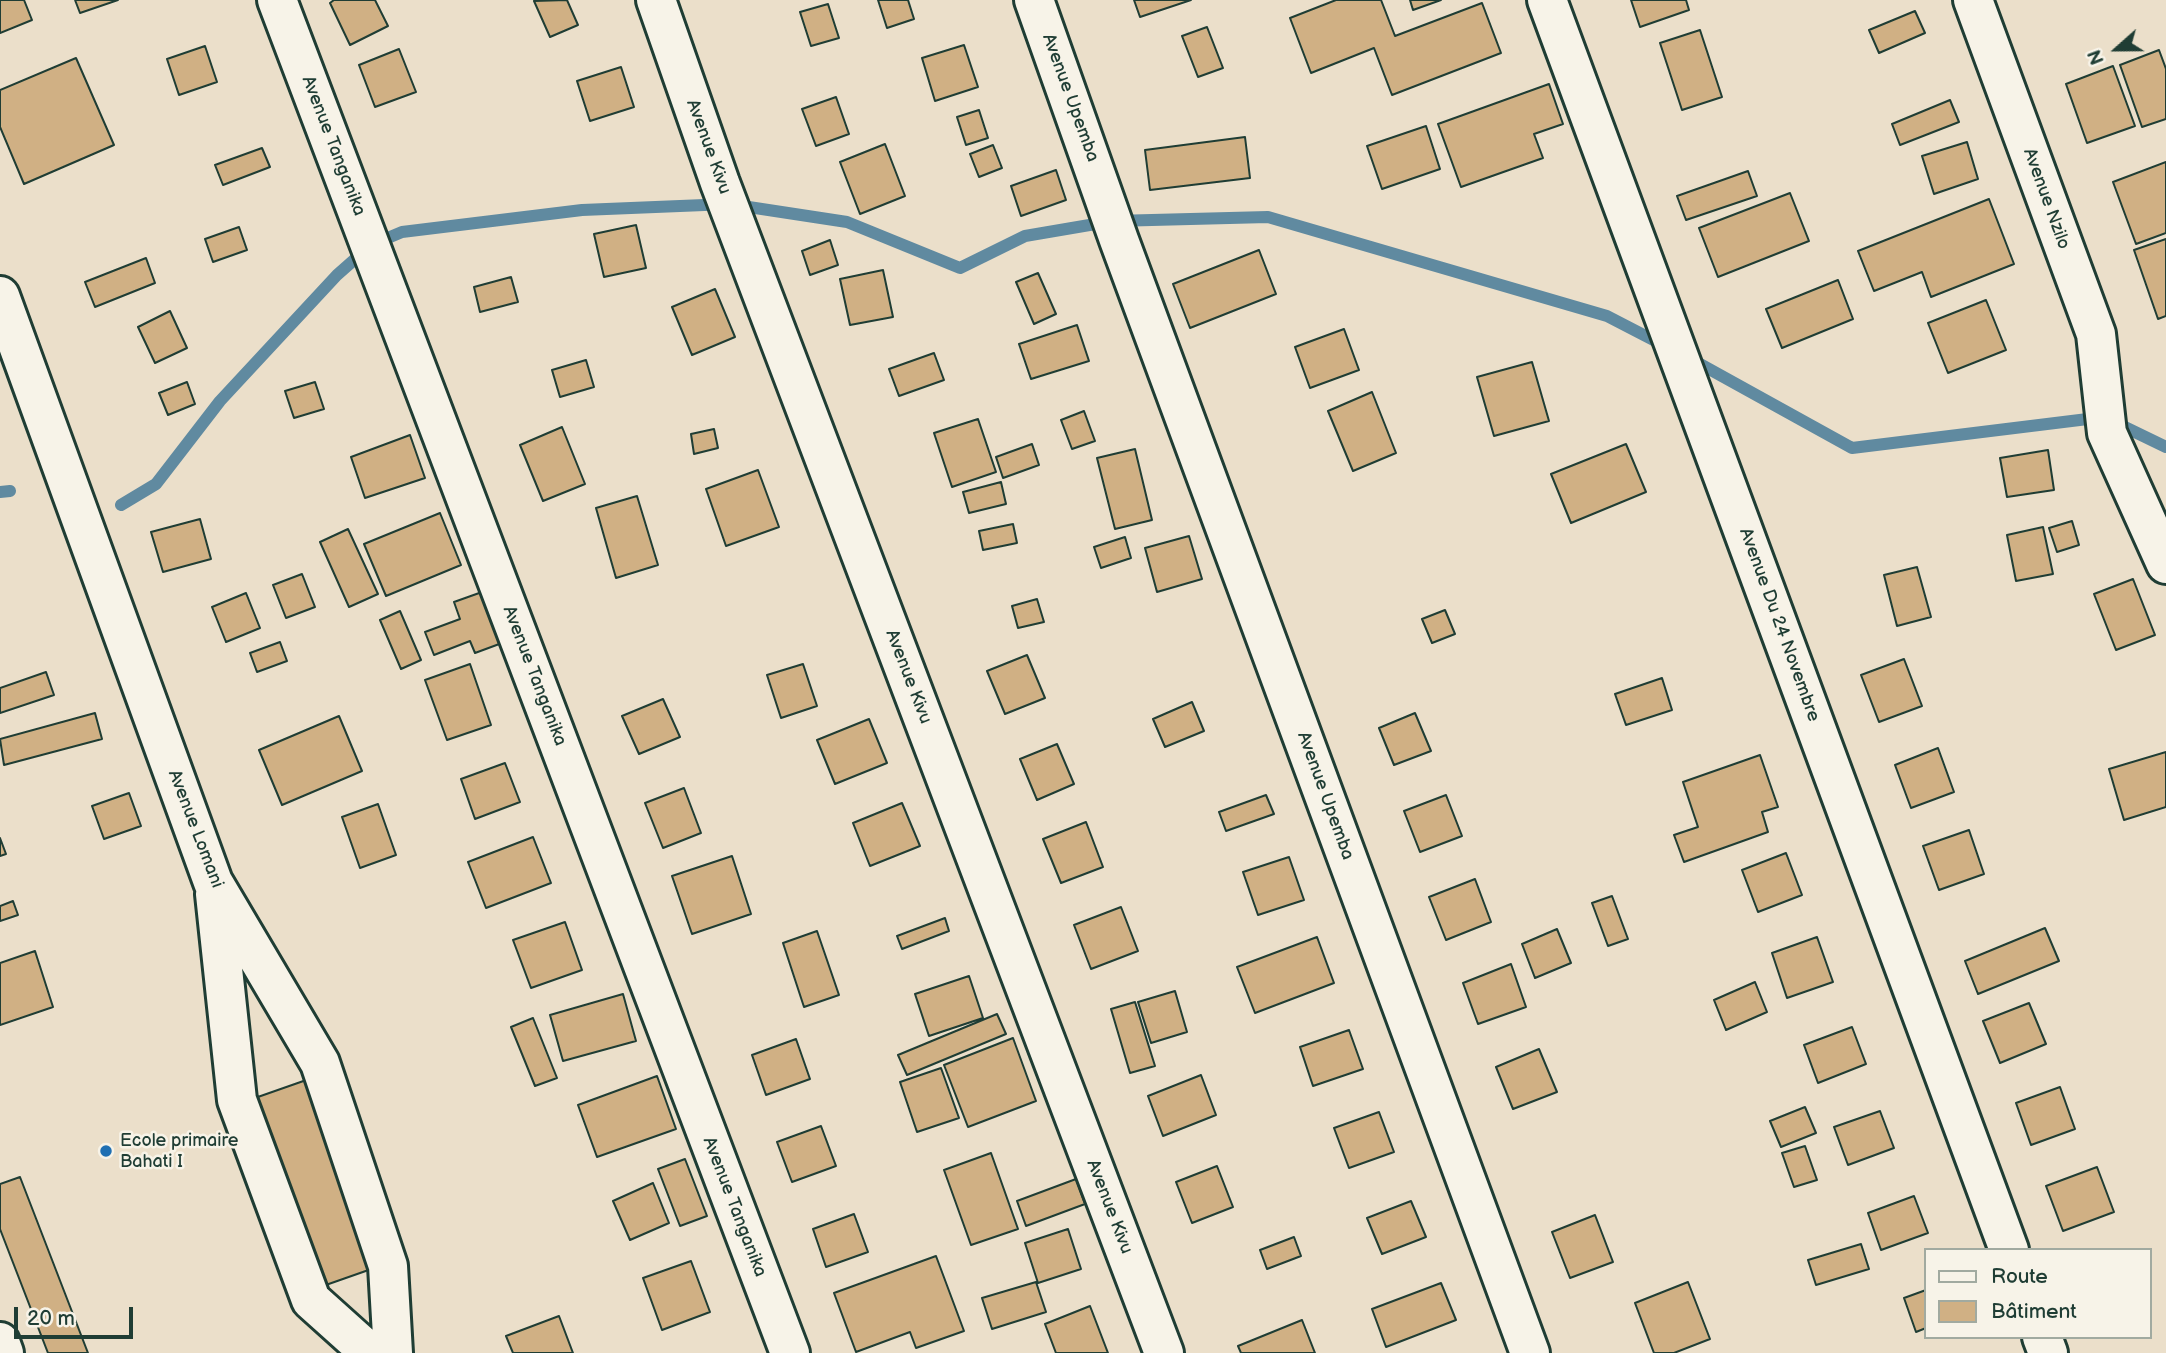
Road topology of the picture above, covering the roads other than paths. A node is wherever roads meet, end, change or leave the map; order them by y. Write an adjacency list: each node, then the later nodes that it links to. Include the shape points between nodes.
1 (277, 0): 14 (street, Avenue Tanganika)
2 (656, 0): 15 (street, Avenue Kivu, via 720,183)
3 (1034, 0): 16 (street, Avenue Upemba)
4 (1547, 0): 9 (street, Avenue Du 24 Novembre)
5 (1973, 0): 7 (street, Avenue Nzilo, via 2095,334 2106,417)
6 (0, 296): 8 (street, Avenue Lomani)
7 (2166, 564)
8 (214, 882): 12 (street, via 237,1100 311,1300); 13 (street, Avenue Lomani, via 320,1063 388,1266)
9 (2008, 1248)
10 (0, 1342): 11 (street)
11 (4, 1353)
12 (370, 1353)
13 (393, 1353)
14 (790, 1353)
15 (1164, 1353)
16 (1530, 1353)

